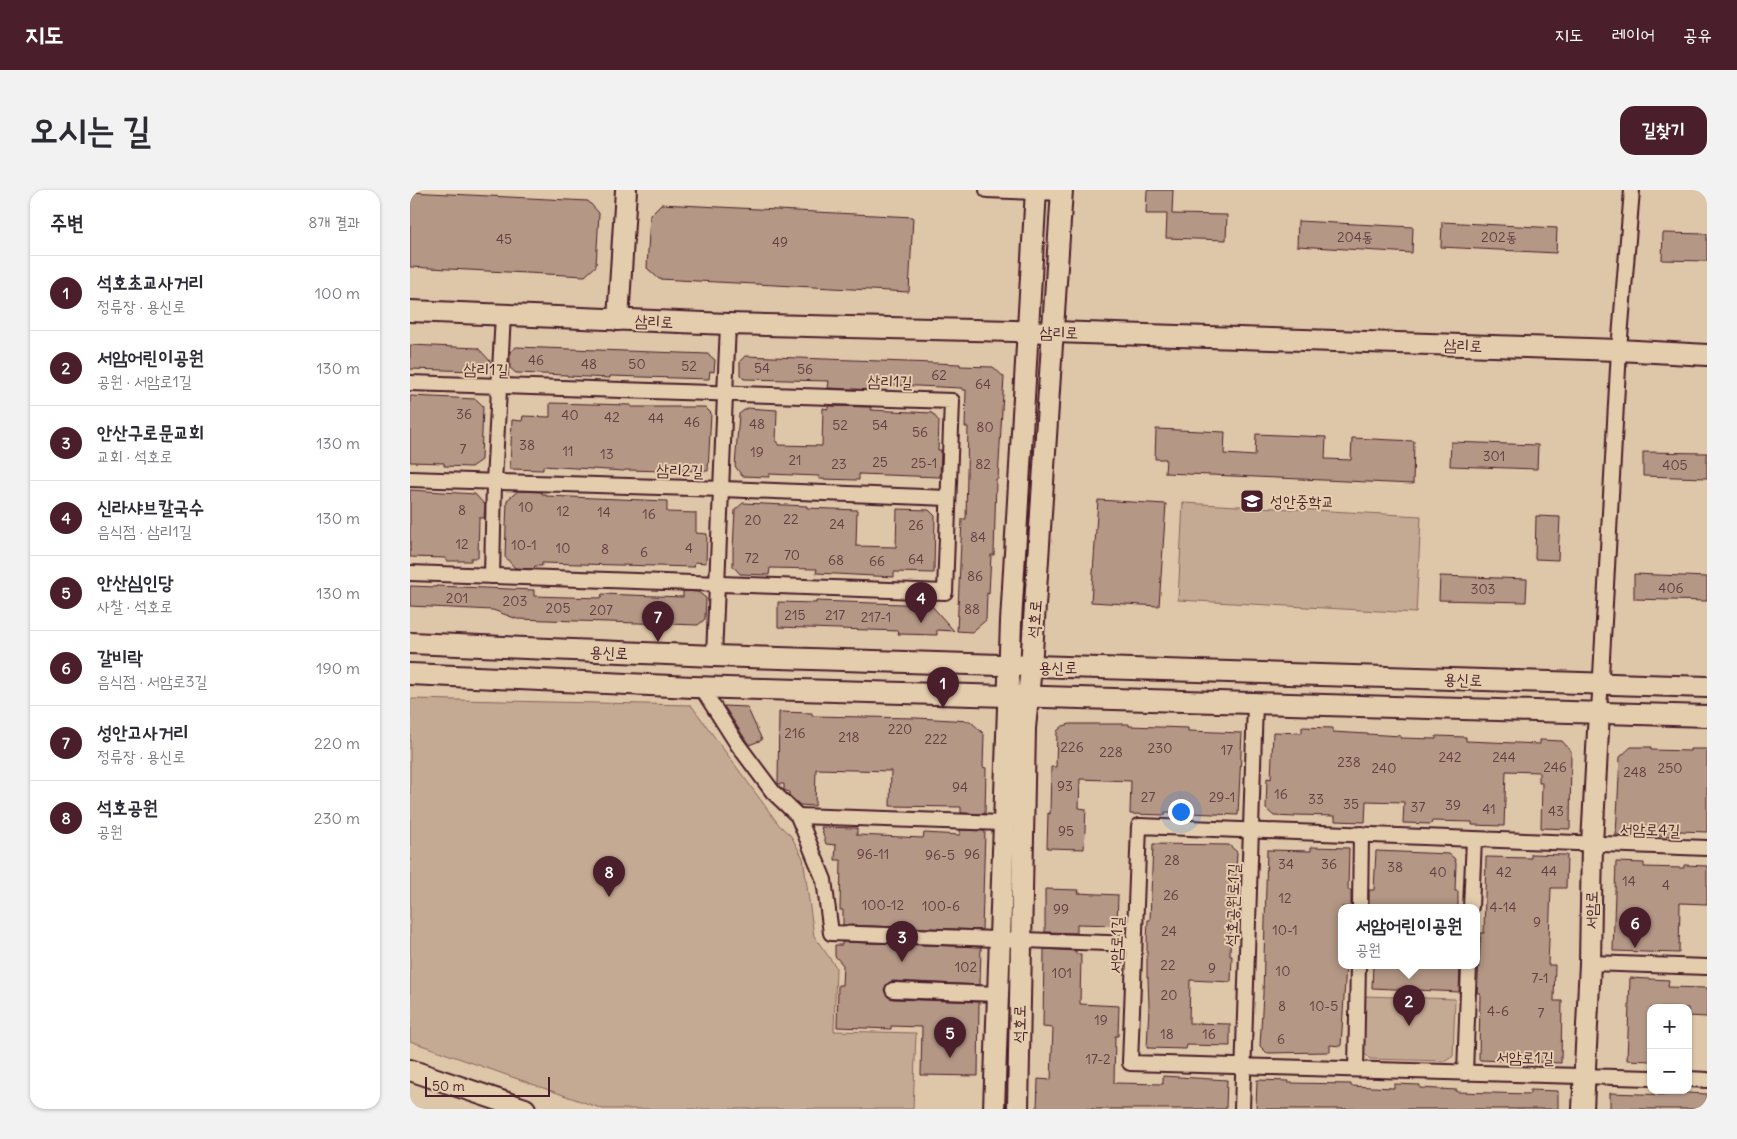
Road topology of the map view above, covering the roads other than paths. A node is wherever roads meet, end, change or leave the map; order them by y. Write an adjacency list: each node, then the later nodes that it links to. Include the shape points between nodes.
1 (626, 190): 8 (main road)
2 (987, 190): 4 (street)
3 (1632, 190): 12 (street)
4 (1036, 191): 5 (street); 10 (main road, 석호로)
5 (1062, 192): 11 (main road, 석호로)
6 (410, 311): 7 (main road, 삼리로)
7 (503, 315): 8 (main road, 삼리로); 15 (street)
8 (618, 320): 9 (main road, 삼리로)
9 (728, 324): 10 (main road, 삼리로); 16 (street)
10 (1027, 331): 11 (main road, 삼리로); 26 (main road, 석호로)
11 (1054, 332): 12 (main road, 삼리로); 27 (main road, 석호로)
12 (1619, 350): 13 (main road, 삼리로); 29 (street)
13 (1707, 354)
14 (410, 383): 15 (street, 삼리1길)
15 (499, 387): 16 (street, 삼리1길); 18 (street)
16 (726, 394): 19 (street); 20 (street, 삼리1길, via 952,401)
17 (410, 479): 18 (street, 삼리2길)
18 (494, 482): 19 (street, 삼리2길); 22 (street)
19 (722, 489): 20 (street, 삼리2길); 23 (street)
20 (948, 498): 23 (street, 삼리1길, via 945,592)
21 (410, 572): 22 (street, 삼리1길)
22 (492, 576): 23 (street, 삼리1길)
23 (718, 584): 25 (street)
24 (410, 642): 25 (main road, 용신로)
25 (714, 656): 26 (main road, 용신로)
26 (1009, 666): 27 (main road, 용신로); 32 (main road, 석호로)
27 (1031, 667): 29 (main road, 용신로); 32 (main road, 석호로)
28 (410, 674): 30 (main road, 용신로)
29 (1600, 683): 31 (main road, 용신로); 34 (street)
30 (702, 686): 32 (main road, 용신로); 36 (street, via 738,745 767,784)
31 (1707, 687)
32 (1018, 695): 33 (main road, 용신로); 37 (main road, 석호로); 46 (main road, 석호로, via 1023,788)
33 (1255, 703): 34 (main road, 용신로); 38 (street, 석호공원로1길)
34 (1599, 712): 35 (main road, 용신로); 41 (main road, 서암로)
35 (1707, 716)
36 (798, 816): 37 (street); 45 (street, via 824,880 831,933)
37 (1003, 823): 45 (main road, 석호로)
38 (1252, 830): 39 (street, 서암로1길); 47 (street, 서암로1길, via 1139,826); 54 (street, 석호공원로1길)
39 (1361, 834): 40 (street, 서암로1길); 43 (street)
40 (1474, 839): 41 (street, 서암로1길); 44 (street)
41 (1592, 844): 42 (street, 서암로4길); 48 (main road, 서암로)
42 (1707, 848)
43 (1360, 904)
44 (1471, 904)
45 (999, 939): 46 (street); 53 (main road, 석호로)
46 (1021, 940): 47 (street); 64 (main road, 석호로)
47 (1134, 944): 54 (street, 서암로1길, via 1130,1062)
48 (1590, 963): 49 (street); 58 (main road, 서암로)
49 (1707, 967)
50 (1358, 969): 55 (street)
51 (1469, 969): 57 (street)
52 (893, 990): 53 (street)
53 (998, 994): 63 (main road, 석호로)
54 (1244, 1066): 55 (street, 서암로1길); 65 (street, 석호공원로1길)
55 (1356, 1069): 57 (street, 서암로1길)
56 (410, 1070): 62 (main road)
57 (1466, 1073): 58 (street, 서암로1길)
58 (1584, 1076): 59 (street, 서암로1길); 66 (main road, 서암로)
59 (1647, 1078)
60 (1692, 1079): 61 (street)
61 (1707, 1080)
62 (526, 1109)
63 (994, 1109)
64 (1018, 1109)
65 (1242, 1109)
66 (1583, 1109)

